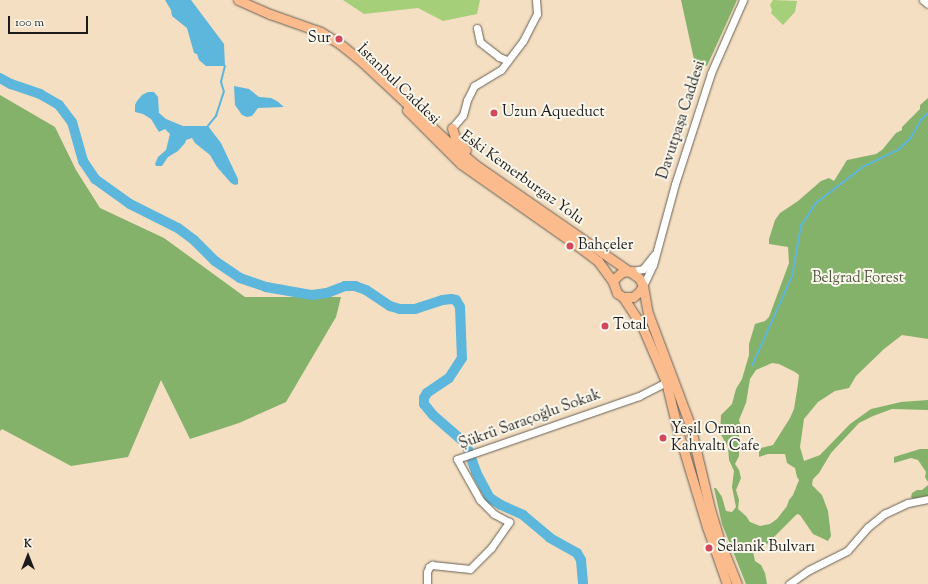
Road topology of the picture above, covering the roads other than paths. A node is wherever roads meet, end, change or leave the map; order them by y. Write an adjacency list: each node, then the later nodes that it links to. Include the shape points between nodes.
1 (230, 0): 10 (main road, İstanbul Caddesi, via 318,36 350,56)
2 (238, 0): 10 (main road, İstanbul Caddesi, via 321,32 340,44 366,65)
3 (536, 0): 8 (street, via 537,14 523,41)
4 (743, 0): 12 (street, Davutpaşa Caddesi, via 711,73)
5 (923, 0): 6 (street)
6 (928, 4)
7 (477, 28): 8 (street, via 480,42 499,57)
8 (508, 60): 9 (street, via 501,70 474,86 463,115)
9 (452, 128): 10 (main road); 11 (main road, via 456,140)
10 (440, 138): 11 (main road, Eski Kemerburgaz Yolu); 14 (main road, Eski Kemerburgaz Yolu, via 461,164 594,257)
11 (477, 166): 13 (main road, Eski Kemerburgaz Yolu)
12 (656, 252): 13 (street, via 642,269); 15 (street, Davutpaşa Caddesi)
13 (632, 271): 14 (main road, via 618,275); 15 (main road)
14 (613, 282): 16 (main road, via 617,293)
15 (643, 286): 16 (main road, via 629,298); 21 (main road, via 648,313 690,425 720,542)
16 (623, 297): 17 (main road, via 642,326)
17 (666, 382): 19 (street, Şükrü Saraçoğlu Sokak, via 639,396 457,459 480,500 494,514 509,522 491,548 470,569 432,565 427,572); 20 (main road, via 706,527)
18 (928, 499): 22 (street, via 908,503 884,514 868,527 847,551)
19 (427, 584)
20 (727, 584)
21 (737, 584)
22 (788, 584)

